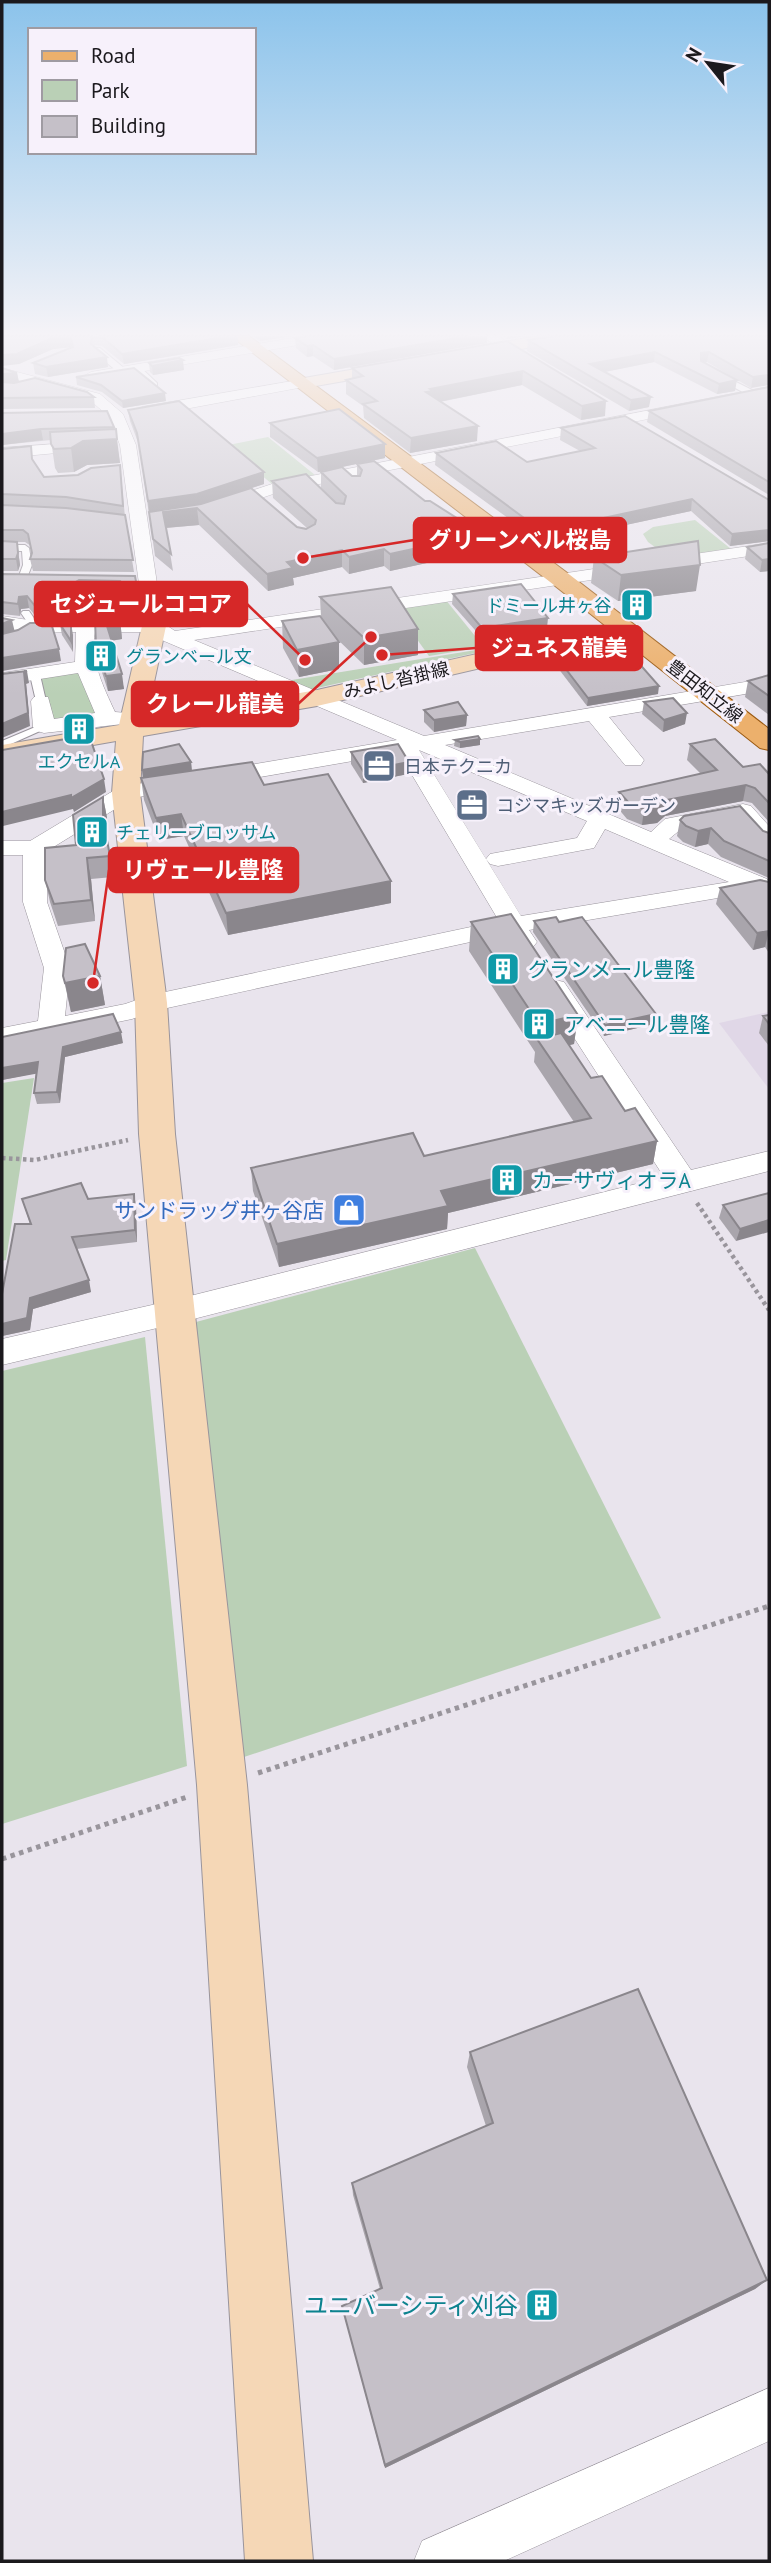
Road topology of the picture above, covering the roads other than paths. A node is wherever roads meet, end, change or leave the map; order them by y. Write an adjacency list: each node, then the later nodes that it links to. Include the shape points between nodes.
1 (43, 456): 6 (street)
2 (127, 456): 13 (street, via 125,470)
3 (399, 456): 5 (main road, 豊田知立線)
4 (439, 456): 5 (street)
5 (407, 462): 7 (street, via 346,479); 14 (main road, 豊田知立線)
6 (44, 469)
7 (256, 495): 8 (street); 9 (street)
8 (276, 512)
9 (202, 513)
10 (2, 548): 15 (lane, via 25,548)
11 (769, 548): 14 (street)
12 (2, 579): 15 (street)
13 (147, 580): 16 (street); 19 (street)
14 (562, 580): 19 (street); 20 (main road, 豊田知立線)
15 (29, 582)
16 (95, 589): 19 (lane, via 122,599 122,606)
17 (31, 620): 18 (street); 21 (street); 22 (lane, via 18,638)
18 (2, 622)
19 (158, 623): 21 (street); 28 (street); 31 (street)
20 (623, 628): 27 (main road, 豊田知立線); 28 (street, みよし沓掛線)
21 (86, 629): 23 (street, via 82,644)
22 (2, 642)
23 (85, 666): 24 (street); 31 (street)
24 (35, 675): 25 (street); 29 (lane)
25 (2, 679)
26 (769, 684): 27 (street)
27 (709, 695): 30 (street); 33 (main road, 豊田知立線)
28 (317, 698): 31 (street, みよし沓掛線); 35 (street)
29 (41, 701): 32 (street)
30 (594, 713): 35 (street); 37 (street)
31 (123, 723): 32 (street); 36 (street, みよし沓掛線); 38 (street)
32 (44, 727): 34 (lane)
33 (769, 742)
34 (2, 745)
35 (413, 745): 38 (street); 39 (street); 46 (street)
36 (2, 753)
37 (633, 760)
38 (126, 793): 43 (street); 47 (street)
39 (600, 818): 41 (street); 44 (street, via 586,843)
40 (769, 840): 41 (street, via 743,811 673,824)
41 (654, 841): 45 (street)
42 (2, 848): 43 (street)
43 (35, 848): 48 (street, via 35,902 57,968)
44 (498, 859)
45 (765, 885): 46 (street)
46 (513, 925): 47 (street); 51 (street)
47 (151, 1003): 48 (street); 52 (street, via 157,1134)
48 (51, 1027): 49 (street)
49 (2, 1037)
50 (769, 1161): 51 (street)
51 (683, 1182): 52 (street)
52 (174, 1312): 53 (street); 55 (street, via 222,1785)
53 (2, 1352)
54 (769, 2414): 56 (street)
55 (279, 2561)
56 (442, 2561)

